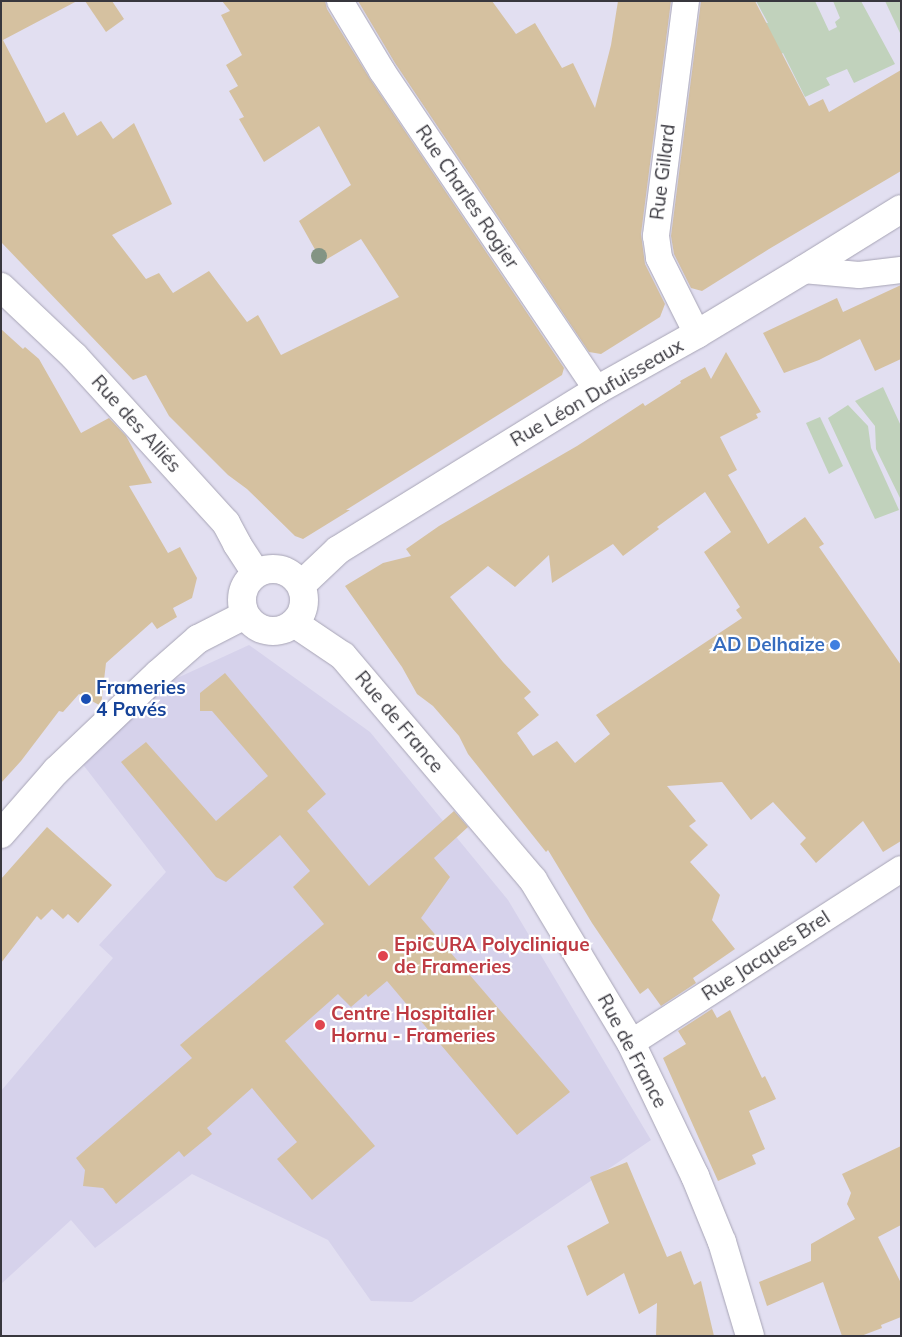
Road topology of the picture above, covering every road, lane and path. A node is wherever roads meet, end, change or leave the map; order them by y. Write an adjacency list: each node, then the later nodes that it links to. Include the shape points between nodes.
1 (340, 1): 8 (street, Rue Charles Rogier, via 382,71)
2 (686, 1): 7 (street, Rue Gillard, via 656,236 659,258)
3 (901, 209): 4 (main road, Rue Léon Dufuisseaux)
4 (803, 270): 5 (street, via 859,275); 7 (main road, Rue Léon Dufuisseaux)
5 (901, 270)
6 (1, 287): 9 (main road, Rue des Alliés, via 74,356 226,523)
7 (698, 334): 8 (main road, Rue Léon Dufuisseaux)
8 (597, 390): 10 (main road, Rue Léon Dufuisseaux, via 338,550)
9 (256, 573): 10 (main road, via 275,568 294,576); 11 (main road, via 244,587)
10 (301, 585): 12 (main road, via 302,614)
11 (245, 615): 12 (main road, via 259,628 268,631 278,631); 13 (main road, via 198,639 158,674 56,771)
12 (294, 623): 15 (main road, Rue de France, via 343,656 533,880)
13 (1, 834)
14 (901, 869): 15 (street, Rue Jacques Brel)
15 (632, 1043): 16 (main road, Rue de France, via 695,1176 722,1242)
16 (750, 1336)

